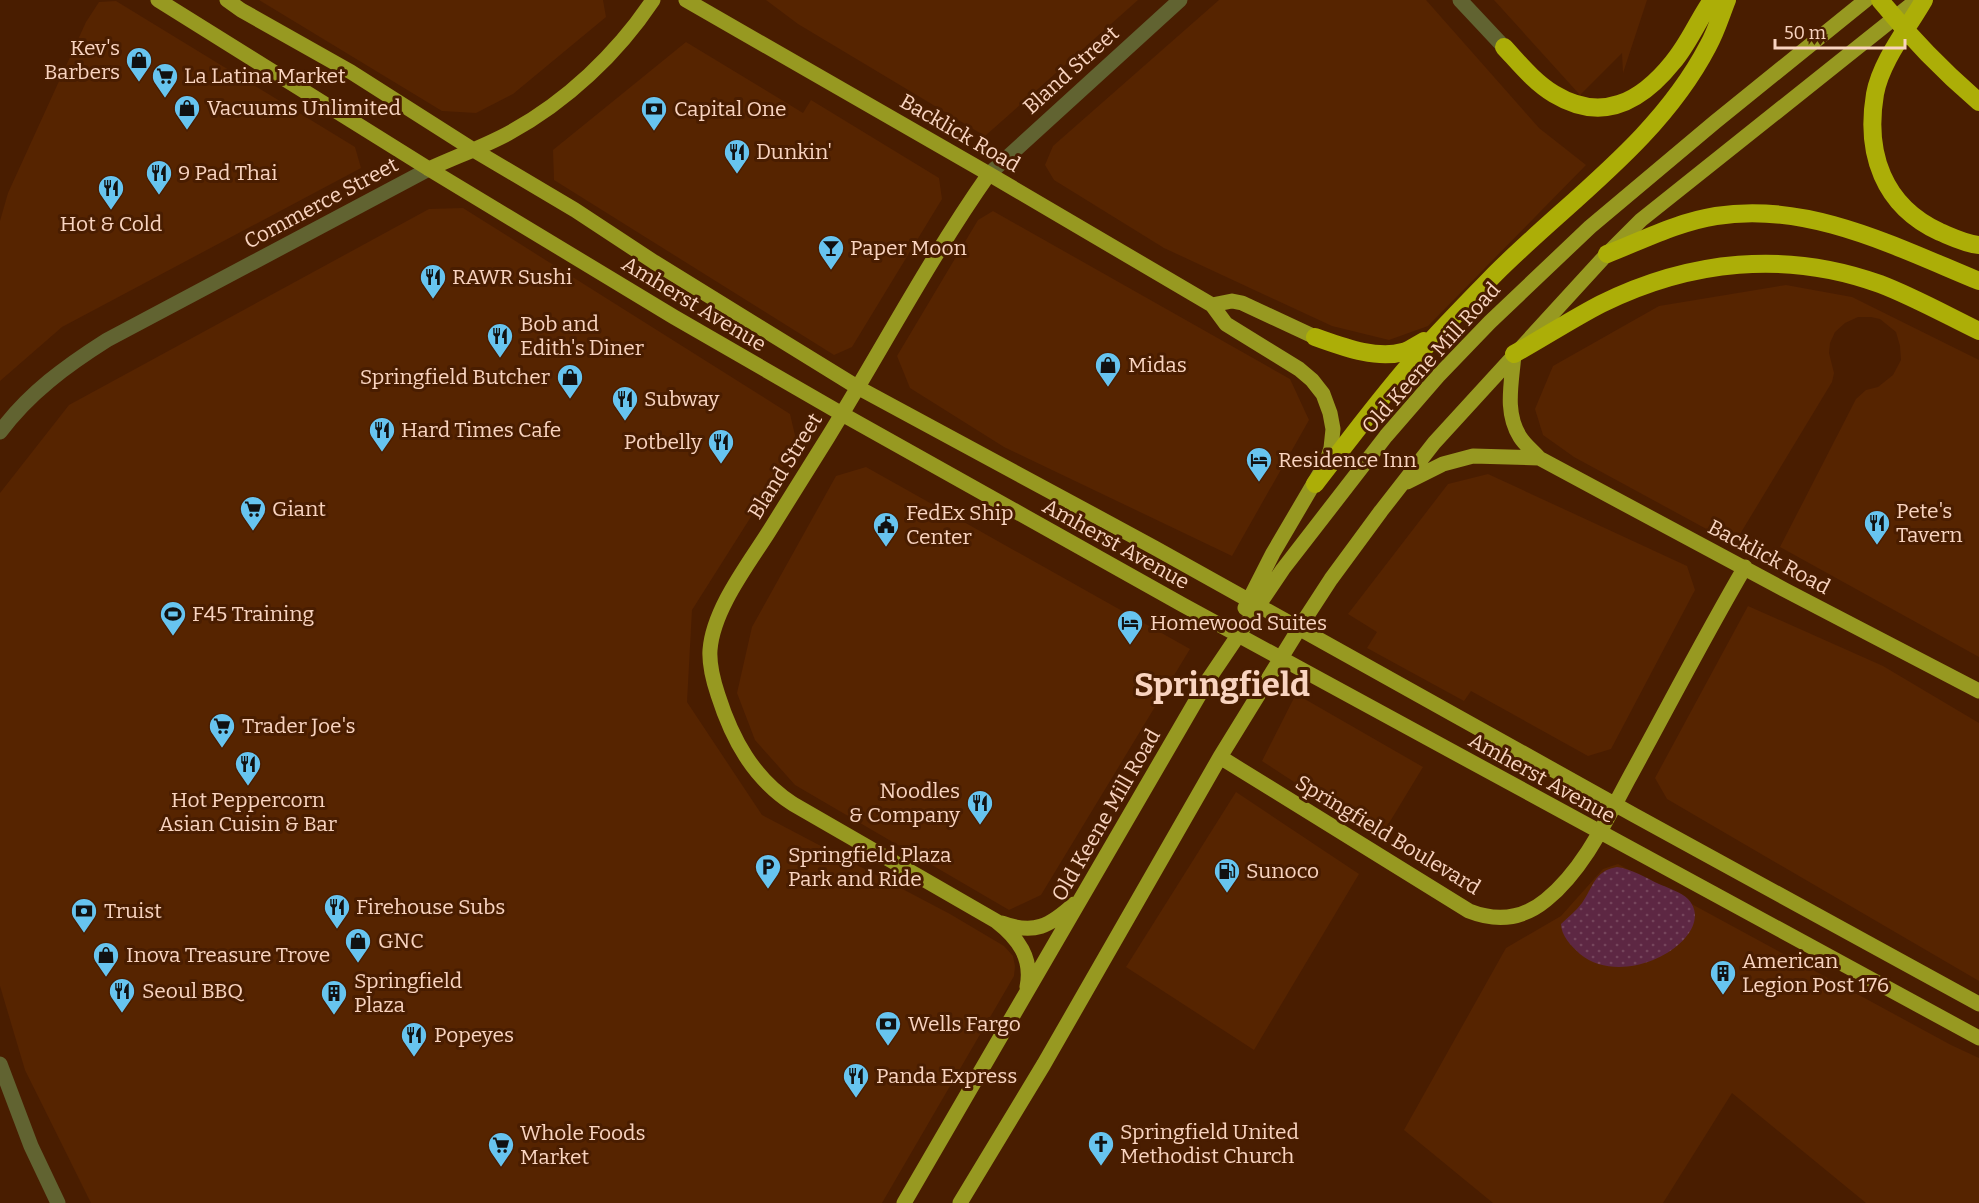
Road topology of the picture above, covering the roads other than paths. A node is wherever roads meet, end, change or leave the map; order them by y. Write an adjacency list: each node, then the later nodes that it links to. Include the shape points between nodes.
1 (158, 0): 18 (main road, Amherst Avenue)
2 (221, 0): 14 (main road)
3 (227, 0): 14 (main road, Amherst Avenue)
4 (653, 0): 17 (main road, Commerce Street, via 615,49 585,78 508,133)
5 (686, 0): 19 (main road, Backlick Road)
6 (1180, 0): 19 (street, Bland Street)
7 (1460, 0): 15 (street)
8 (1712, 0): 15 (highway, via 1697,27 1655,82 1612,107 1592,108 1554,94)
9 (1727, 0): 27 (highway, via 1708,46 1659,118)
10 (1866, 0): 37 (main road, Old Keene Mill Road, via 1642,181 1490,322 1408,410 1330,506)
11 (1880, 0): 16 (highway, via 1934,60)
12 (1917, 0): 22 (main road, via 1703,169)
13 (1924, 0): 20 (highway, via 1884,67 1875,93 1873,122 1880,172 1890,192 1914,217)
14 (241, 10): 17 (main road, Amherst Avenue, via 351,72)
15 (1504, 47)
16 (1979, 102)
17 (472, 149): 18 (main road, Commerce Street); 30 (main road, Amherst Avenue)
18 (429, 169): 31 (main road, Amherst Avenue); 32 (street, Commerce Street, via 107,339 32,395)
19 (989, 174): 25 (main road, Backlick Road); 30 (main road, Bland Street)
20 (1979, 245)
21 (1899, 249): 22 (highway, via 1818,220 1753,213 1706,218 1664,230); 23 (highway); 24 (highway)
22 (1607, 254): 29 (main road)
23 (1979, 281)
24 (1979, 290)
25 (1212, 305): 28 (main road, via 1242,303); 34 (main road, Backlick Road, via 1226,324 1299,369 1323,394 1333,429 1331,448)
26 (1979, 331): 29 (highway, via 1881,285 1848,275 1781,263 1749,263 1687,273 1628,292)
27 (1436, 334): 28 (highway, via 1404,352 1384,354); 34 (highway, via 1378,401)
28 (1315, 337)
29 (1515, 354): 33 (main road, via 1510,413 1521,439); 35 (main road)
30 (857, 387): 31 (main road, Bland Street); 40 (main road, Amherst Avenue)
31 (842, 414): 41 (main road, Amherst Avenue); 43 (main road, Bland Street, via 721,613 710,651 713,679 741,750 781,796)
32 (0, 432)
33 (1539, 458): 35 (main road, via 1473,456 1443,464); 36 (main road, Backlick Road)
34 (1316, 484): 37 (main road, Backlick Road, via 1274,553)
35 (1401, 484): 39 (main road, via 1305,619)
36 (1745, 567): 38 (main road, Backlick Road); 40 (main road, Springfield Boulevard)
37 (1208, 680): 42 (main road, Old Keene Mill Road)
38 (1979, 691)
39 (1220, 757): 41 (main road, Springfield Boulevard, via 1484,917 1508,917 1539,905 1573,871); 50 (main road, via 1044,1065)
40 (1615, 804): 41 (main road, Springfield Boulevard); 45 (main road, Amherst Avenue)
41 (1598, 832): 46 (main road, Amherst Avenue)
42 (1085, 893): 43 (main road, via 1040,927 1025,929); 44 (main road, Old Keene Mill Road)
43 (996, 921): 44 (main road, via 1015,937 1026,957 1029,972)
44 (1025, 996): 49 (main road, Old Keene Mill Road)
45 (1979, 1004)
46 (1979, 1038)
47 (0, 1064): 48 (street)
48 (58, 1203)
49 (904, 1203)
50 (960, 1203)

